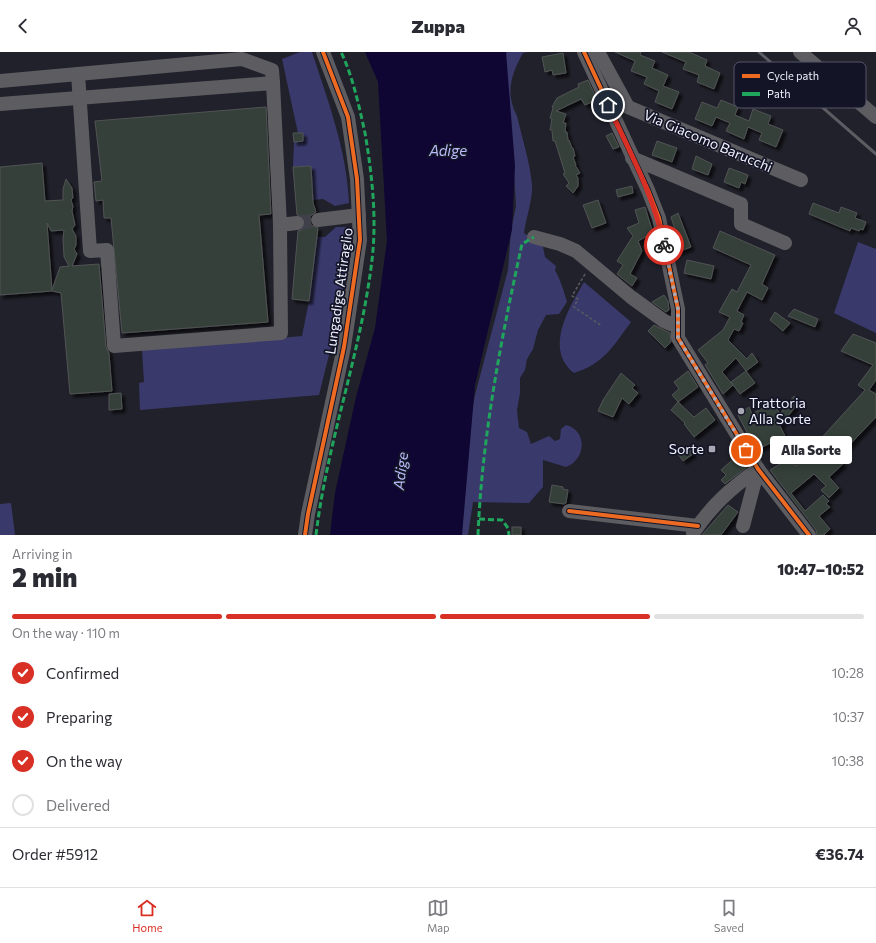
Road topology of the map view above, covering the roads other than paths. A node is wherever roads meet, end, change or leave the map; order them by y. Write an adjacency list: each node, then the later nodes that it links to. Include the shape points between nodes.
1 (323, 52): 15 (street, Lungadige Attiraglio, via 348,117 357,179)
2 (584, 52): 13 (street)
3 (598, 52): 14 (street, Via Giacomo Barucchi, via 628,107)
4 (800, 52): 5 (street)
5 (812, 62)
6 (78, 74): 7 (street); 8 (street, via 242,59 272,70); 9 (street)
7 (0, 81)
8 (273, 82): 9 (street); 18 (street)
9 (80, 98): 10 (street); 18 (street, via 90,252 108,250 114,346 281,333)
10 (0, 104)
11 (865, 108): 12 (street)
12 (876, 117)
13 (632, 158): 20 (street, via 741,204 741,224); 21 (street, via 659,218 678,309)
14 (801, 180)
15 (359, 216): 16 (street); 26 (street, Lungadige Attiraglio, via 360,240 344,347)
16 (318, 220)
17 (297, 223): 18 (street)
18 (280, 224)
19 (534, 238): 21 (street, via 576,251 664,321)
20 (785, 242)
21 (678, 327): 22 (street, via 678,338)
22 (758, 468): 24 (street); 25 (street, via 717,501); 27 (street)
23 (569, 511): 25 (street)
24 (743, 526)
25 (695, 530)
26 (305, 535)
27 (809, 535)

